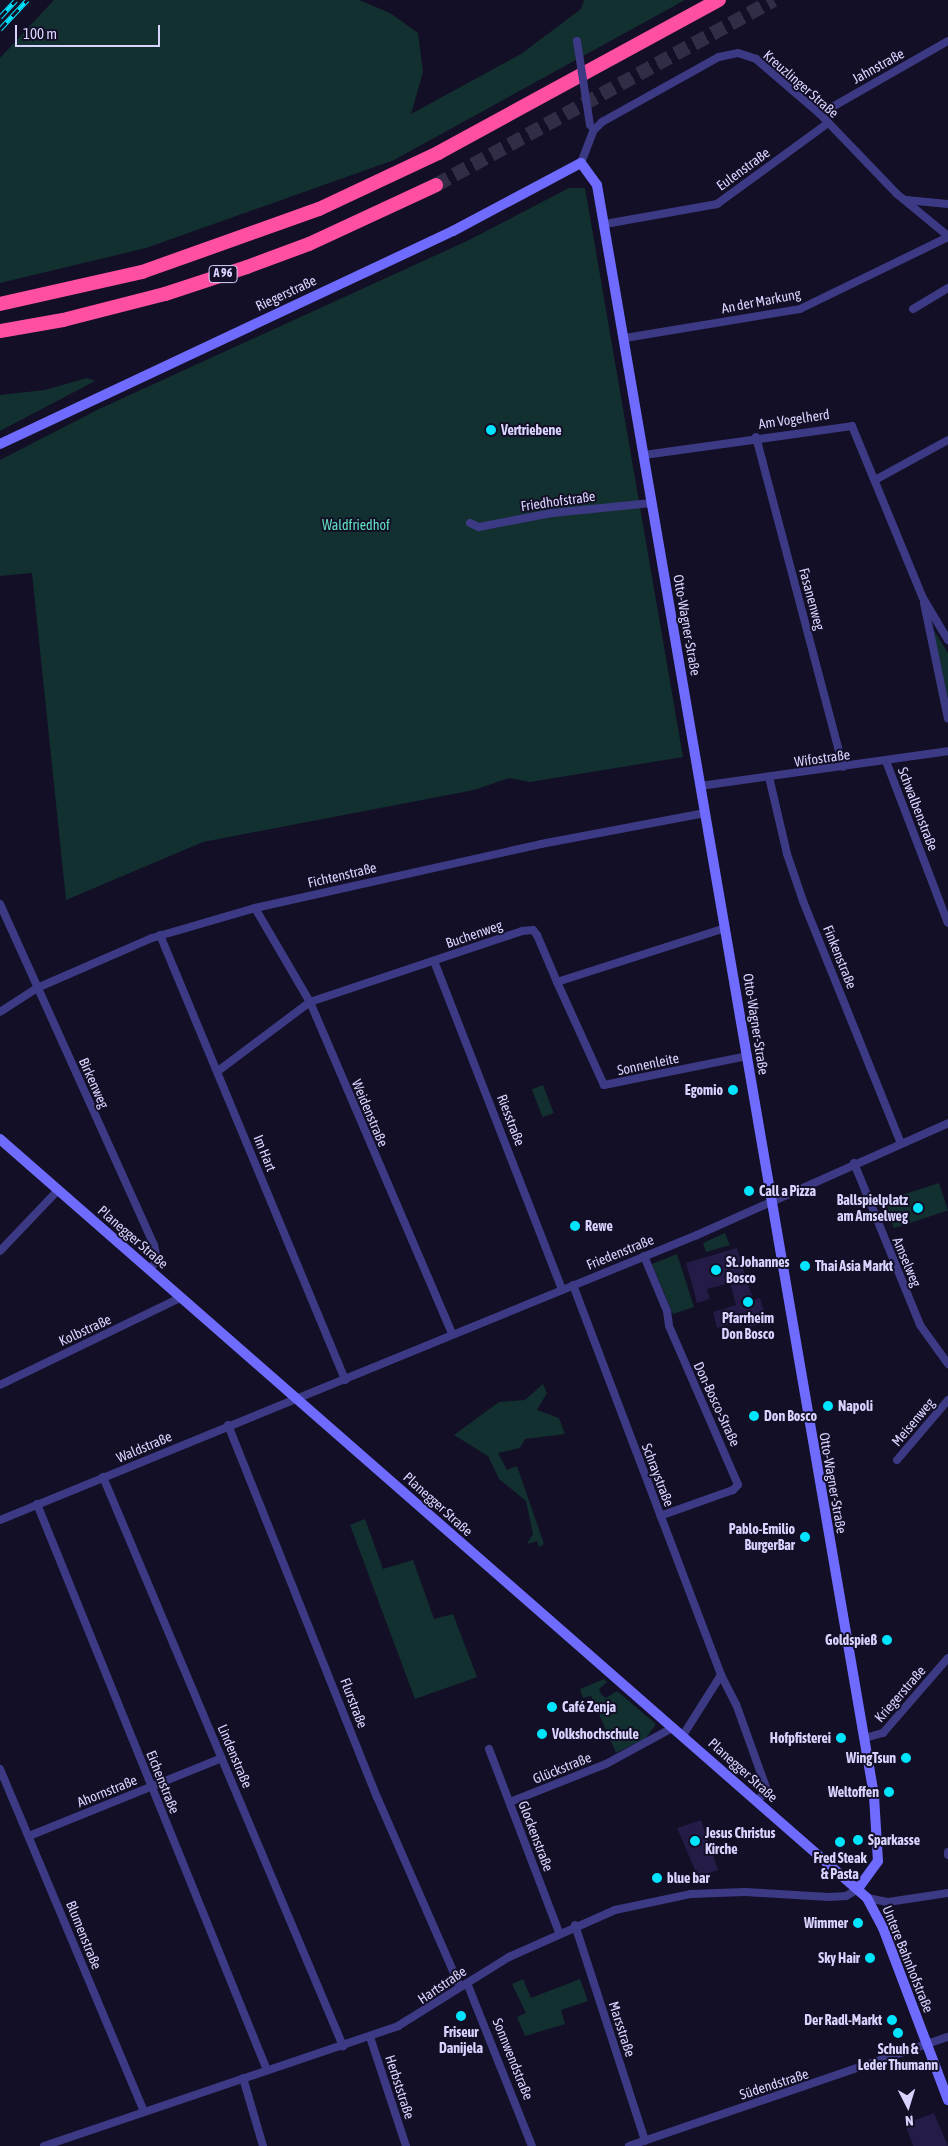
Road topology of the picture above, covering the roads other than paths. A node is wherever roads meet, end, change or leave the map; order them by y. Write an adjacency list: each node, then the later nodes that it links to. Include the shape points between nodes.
1 (719, 0): 15 (highway, A 96, via 438,152 319,209 142,272)
2 (577, 41): 6 (street, bridge)
3 (948, 41): 4 (street, Jahnstraße)
4 (820, 114): 5 (street, Kreuzlinger Straße); 6 (street, Kreuzlinger Straße, via 756,59 729,54)
5 (828, 123): 9 (street, Kreuzlinger Straße); 11 (street, Eulenstraße, via 717,204)
6 (591, 128): 7 (street)
7 (581, 164): 11 (street, Otto-Wagner-Straße, via 597,186); 21 (street, Riegerstraße, via 453,231)
8 (436, 185): 17 (highway, A 96, via 309,244 247,266 156,296 62,320)
9 (904, 200): 10 (street); 13 (street, Kreuzlinger Straße)
10 (948, 204)
11 (605, 224): 18 (street, Otto-Wagner-Straße)
12 (948, 224): 13 (street)
13 (946, 235): 18 (street, An der Markung, via 800,309)
14 (948, 288): 16 (street)
15 (0, 304)
16 (912, 309)
17 (0, 331)
18 (625, 338): 22 (street, Otto-Wagner-Straße)
19 (756, 437): 22 (street, Am Vogelherd); 23 (street, Am Vogelherd, via 852,426); 31 (street, Fasanenweg)
20 (948, 440): 23 (street)
21 (0, 444)
22 (644, 455): 24 (street, Otto-Wagner-Straße)
23 (875, 480): 26 (street, Am Vogelherd)
24 (652, 503): 25 (street, Friedhofstraße, via 552,513 479,527); 33 (street, Otto-Wagner-Straße)
25 (470, 523)
26 (923, 598): 27 (street); 28 (street)
27 (948, 640)
28 (948, 719)
29 (948, 751): 30 (street, Wifostraße)
30 (886, 761): 31 (street, Wifostraße); 37 (street, Schwalbenstraße)
31 (844, 767): 32 (street, Wifostraße)
32 (769, 777): 33 (street, Wifostraße); 49 (street, Finkenstraße, via 787,854 803,901)
33 (700, 786): 34 (street, Otto-Wagner-Straße)
34 (705, 814): 36 (street, Fichtenstraße, via 541,844); 38 (street, Otto-Wagner-Straße)
35 (0, 904): 42 (street, Birkenweg)
36 (254, 908): 39 (street, Fichtenstraße); 43 (street, Weidenstraße)
37 (948, 923)
38 (725, 928): 41 (street); 45 (street, Otto-Wagner-Straße)
39 (160, 935): 42 (street, Fichtenstraße); 46 (street, Im Hart)
40 (434, 961): 41 (street, Buchenweg, via 533,930); 43 (street, Buchenweg); 57 (street, Riesstraße)
41 (558, 982): 45 (street, Sonnenleite, via 604,1085)
42 (37, 988): 44 (street, Fichtenstraße); 55 (street, Birkenweg, via 154,1245 157,1259)
43 (310, 1002): 46 (street, Buchenweg); 59 (street, Weidenstraße)
44 (0, 1012)
45 (748, 1056): 52 (street, Otto-Wagner-Straße)
46 (218, 1071): 61 (street, Im Hart)
47 (948, 1123): 49 (street, Friedenstraße)
48 (0, 1139): 51 (street, Planegger Straße)
49 (901, 1142): 50 (street, Friedenstraße)
50 (854, 1163): 52 (street, Friedenstraße); 60 (street, Amselweg, via 920,1325)
51 (58, 1190): 53 (street); 55 (street, Planegger Straße)
52 (770, 1200): 54 (street, Friedenstraße); 75 (street, Otto-Wagner-Straße)
53 (0, 1251)
54 (644, 1256): 56 (street, Friedenstraße); 69 (street, Don-Bosco-Straße, via 667,1312 669,1326 738,1485 734,1490)
55 (150, 1270): 58 (street, Planegger Straße)
56 (573, 1284): 57 (street, Friedenstraße); 69 (street, Schraystraße)
57 (562, 1289): 59 (street, Friedenstraße)
58 (180, 1298): 62 (street, Kolbstraße); 63 (street, Planegger Straße)
59 (452, 1334): 61 (street, Friedenstraße)
60 (948, 1364)
61 (345, 1380): 63 (street, Friedenstraße)
62 (0, 1386)
63 (298, 1398): 65 (street, Waldstraße); 73 (street, Planegger Straße)
64 (948, 1400): 66 (street, Meisenweg)
65 (228, 1425): 67 (street, Waldstraße); 88 (street, Flurstraße, via 377,1797)
66 (897, 1460)
67 (103, 1477): 68 (street, Waldstraße); 77 (street, Lindenstraße)
68 (37, 1504): 70 (street, Waldstraße); 79 (street, Eichenstraße)
69 (660, 1516): 72 (street, Schraystraße)
70 (0, 1520)
71 (948, 1658): 75 (street, Kriegerstraße, via 883,1733)
72 (723, 1678): 74 (street); 80 (street, Schraystraße, via 767,1790)
73 (674, 1727): 74 (street, Planegger Straße); 81 (street, Glückstraße, via 606,1764)
74 (684, 1735): 80 (street, Planegger Straße)
75 (865, 1738): 83 (street, Otto-Wagner-Straße, via 879,1849 878,1861)
76 (489, 1749): 81 (street, Glockenstraße)
77 (222, 1758): 79 (street, Ahornstraße); 92 (street, Lindenstraße)
78 (0, 1769): 82 (street, Blumenstraße)
79 (151, 1786): 82 (street, Ahornstraße); 93 (street, Eichenstraße)
80 (757, 1801): 83 (street, Planegger Straße)
81 (510, 1802): 87 (street, Glockenstraße)
82 (29, 1836): 96 (street, Blumenstraße)
83 (858, 1889): 85 (street, Untere Bahnhofstraße); 86 (street, Hartstraße, via 846,1896 829,1897 745,1892 691,1894 634,1904)
84 (948, 1893): 85 (street, via 888,1902)
85 (867, 1898): 91 (street, Untere Bahnhofstraße, via 883,1928)
86 (575, 1925): 87 (street, Hartstraße); 97 (street, Marsstraße)
87 (559, 1932): 88 (street, Hartstraße)
88 (463, 1985): 89 (street, Hartstraße, via 409,2022); 101 (street, Sonnwendstraße)
89 (370, 2037): 92 (street, Hartstraße); 100 (street, Herbststraße)
90 (948, 2037): 91 (street, Südendstraße)
91 (927, 2044): 95 (street, Untere Bahnhofstraße); 97 (street, Südendstraße)
92 (343, 2046): 93 (street, Hartstraße)
93 (267, 2070): 94 (street, Hartstraße)
94 (243, 2078): 96 (street, Hartstraße); 99 (street)
95 (948, 2100)
96 (144, 2112): 98 (street, Hartstraße)
97 (645, 2140): 102 (street, Südendstraße)
98 (44, 2146)
99 (263, 2146)
100 (406, 2146)
101 (532, 2146)
102 (629, 2146)

